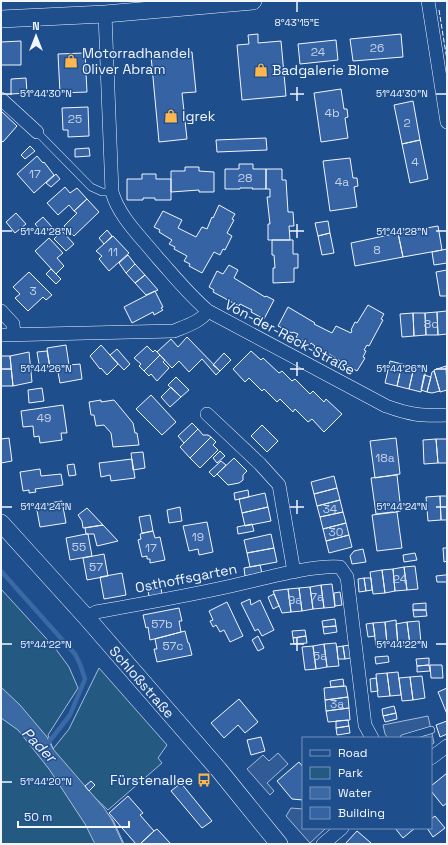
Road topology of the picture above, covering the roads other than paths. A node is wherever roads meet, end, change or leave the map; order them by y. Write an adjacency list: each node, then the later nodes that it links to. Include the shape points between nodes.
1 (253, 1): 3 (street)
2 (428, 1): 6 (street)
3 (105, 14): 4 (street); 8 (street, Von-der-Reck-Straße)
4 (1, 19)
5 (1, 99): 7 (street)
6 (447, 122)
7 (37, 132): 8 (lane, via 91,187 102,192)
8 (112, 192): 10 (street, Von-der-Reck-Straße, via 114,200 130,225 194,299)
9 (1, 310): 11 (street, Von-der-Reck-Straße, via 13,324)
10 (208, 311): 11 (street, Von-der-Reck-Straße, via 194,323 174,331); 13 (street, Von-der-Reck-Straße, via 386,406 419,416)
11 (7, 334)
12 (207, 414): 15 (street, via 279,485)
13 (447, 415)
14 (1, 523): 16 (street, Schloßstraße)
15 (294, 572): 16 (street, Osthoffsgarten, via 96,612); 18 (street, Osthoffsgarten, via 329,566 340,568 347,577 365,725)
16 (87, 618): 23 (street, Schloßstraße)
17 (431, 730): 19 (lane)
18 (371, 737)
19 (407, 737)
20 (447, 746): 21 (street)
21 (432, 757)
22 (341, 829): 24 (street)
23 (279, 844)
24 (322, 844)

